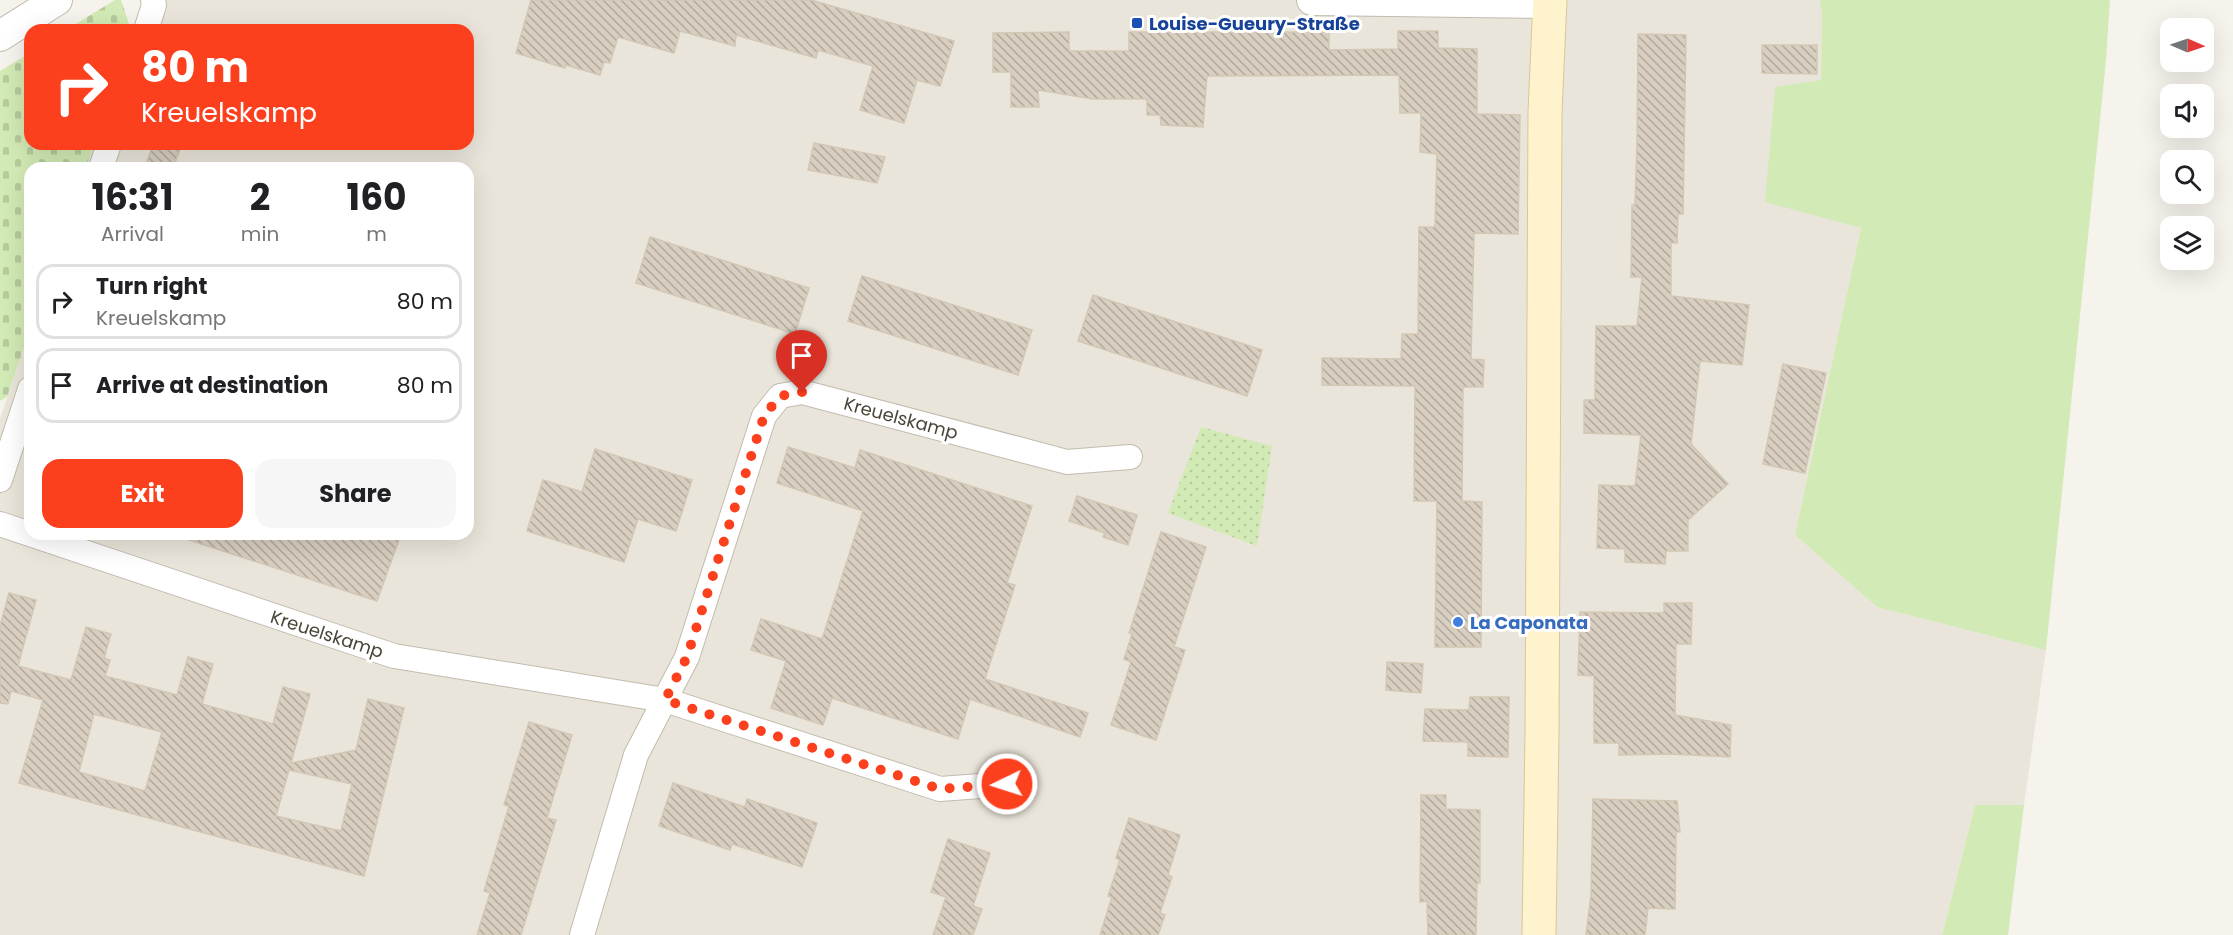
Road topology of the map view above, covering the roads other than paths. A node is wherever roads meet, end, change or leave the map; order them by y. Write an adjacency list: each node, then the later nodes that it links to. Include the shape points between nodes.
1 (57, 0): 6 (street)
2 (153, 0): 5 (street)
3 (1312, 0): 4 (street)
4 (1550, 1): 16 (main road, via 1545,124)
5 (148, 24)
6 (0, 36)
7 (24, 407): 9 (street)
8 (1130, 457): 13 (street, Kreuelskamp, via 1067,462 802,392 780,396 764,416 687,657)
9 (0, 480)
10 (0, 524): 11 (street, Kreuelskamp)
11 (24, 532)
12 (48, 540): 13 (street, Kreuelskamp, via 393,656)
13 (665, 700): 14 (street, Kreuelskamp, via 940,789); 15 (street, Kreuelskamp, via 636,755)
14 (1007, 784)
15 (582, 935)
16 (1539, 935)

